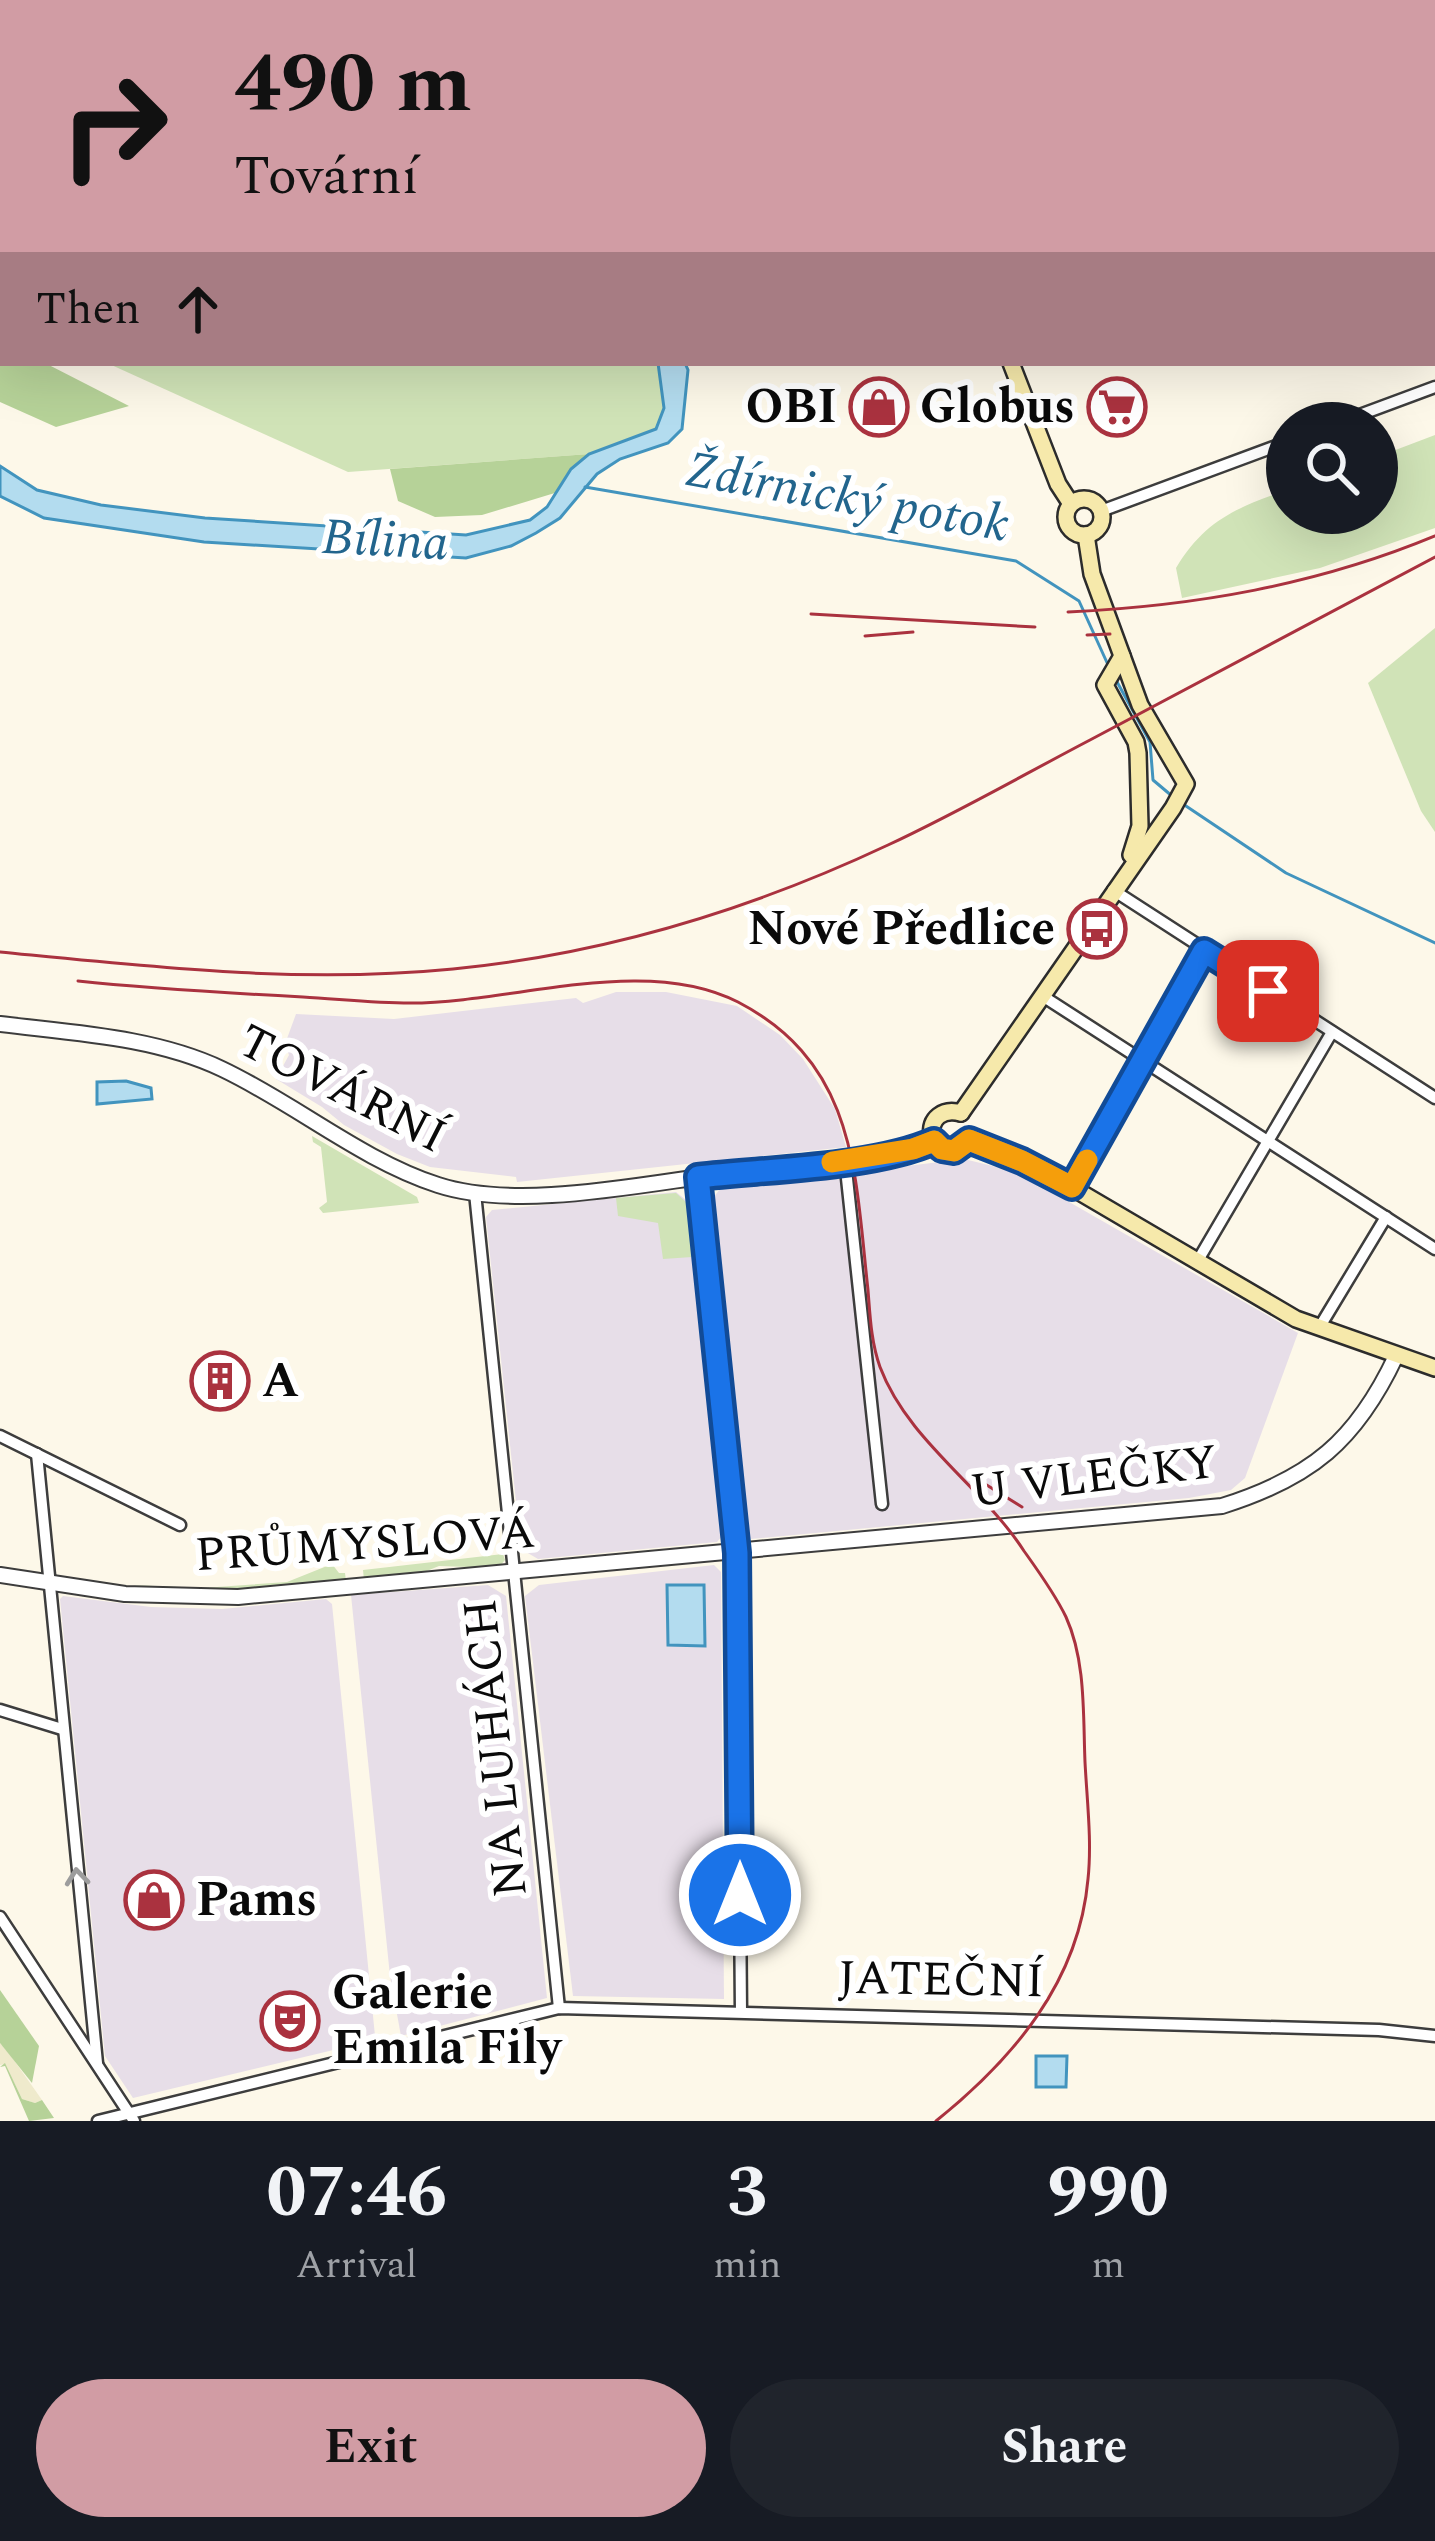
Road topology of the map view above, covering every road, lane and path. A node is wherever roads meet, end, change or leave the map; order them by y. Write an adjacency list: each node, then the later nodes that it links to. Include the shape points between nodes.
1 (1012, 366): 5 (main road)
2 (1435, 387): 3 (street)
3 (1395, 402)
4 (1266, 450): 6 (street)
5 (1071, 504): 6 (main road, via 1088,499); 7 (main road, via 1067,525)
6 (1101, 511): 7 (main road, via 1099,527)
7 (1086, 535): 8 (main road)
8 (1114, 667): 9 (main road, via 1106,691 1136,742 1139,769 1137,841); 9 (main road, via 1186,784)
9 (1113, 890): 10 (street); 11 (main road)
10 (1204, 951): 13 (street); 14 (street)
11 (1042, 995): 14 (street); 16 (main road)
12 (0, 1024): 23 (street, TOVÁRNÍ, via 152,1046 205,1062 410,1174)
13 (1332, 1032): 15 (street); 19 (street)
14 (1143, 1060): 19 (street); 22 (street)
15 (1435, 1098)
16 (961, 1113): 17 (main road); 18 (main road, via 937,1116)
17 (969, 1140): 18 (main road, via 954,1151); 22 (main road)
18 (934, 1141): 20 (street, TOVÁRNÍ)
19 (1267, 1142): 24 (street); 26 (street)
20 (844, 1160): 21 (street, TOVÁRNÍ); 32 (street)
21 (698, 1177): 23 (street, TOVÁRNÍ); 34 (street)
22 (1072, 1187): 26 (main road)
23 (475, 1193): 35 (street, NA LUHÁCH)
24 (1386, 1217): 25 (street); 27 (street)
25 (1435, 1249)
26 (1197, 1262): 27 (main road)
27 (1318, 1328): 28 (main road)
28 (1396, 1356): 29 (main road); 34 (street, U VLEČKY, via 1376,1400 1328,1454 1275,1489 1222,1506)
29 (1435, 1368)
30 (0, 1436): 31 (street)
31 (37, 1454): 33 (street); 37 (street)
32 (882, 1504)
33 (180, 1526)
34 (737, 1553): 35 (street, PRŮMYSLOVÁ); 42 (street)
35 (514, 1572): 37 (street, PRŮMYSLOVÁ, via 193,1598); 41 (street, NA LUHÁCH)
36 (0, 1575): 37 (street, PRŮMYSLOVÁ)
37 (50, 1583): 39 (street)
38 (0, 1710): 39 (street)
39 (62, 1729): 44 (street, one-way to 39)
40 (0, 1917): 44 (street)
41 (559, 2008): 42 (street, JATEČNÍ); 45 (street, JATEČNÍ)
42 (741, 2012): 43 (street, JATEČNÍ)
43 (1435, 2036)
44 (97, 2063): 45 (street)
45 (132, 2117): 46 (street, JATEČNÍ)
46 (98, 2121)

